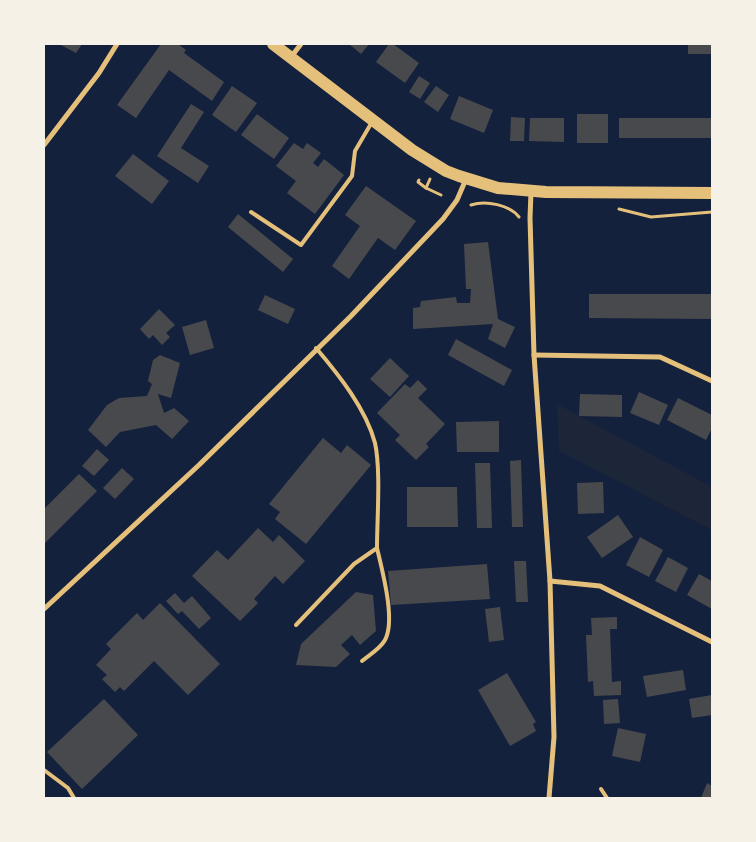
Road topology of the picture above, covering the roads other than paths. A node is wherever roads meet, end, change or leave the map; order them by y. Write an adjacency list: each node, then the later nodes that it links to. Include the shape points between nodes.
1 (117, 44): 6 (street)
2 (273, 44): 4 (main road)
3 (301, 44): 4 (street)
4 (291, 57): 5 (main road)
5 (374, 120): 7 (main road, via 437,166); 10 (lane, via 354,151 352,176 302,245)
6 (44, 145)
7 (467, 179): 8 (main road, via 498,188); 11 (street, via 443,219)
8 (531, 191): 9 (main road); 12 (street)
9 (712, 193)
10 (251, 212)
11 (316, 348): 14 (lane, via 354,401 374,444); 16 (street, via 199,465)
12 (534, 355): 13 (street, via 660,357); 15 (street)
13 (712, 380)
14 (377, 548): 17 (lane, via 343,574); 19 (lane, via 384,576 389,624 384,642)
15 (550, 581): 18 (street, via 600,586); 23 (street, via 554,737)
16 (44, 609)
17 (296, 626)
18 (712, 642)
19 (362, 661)
20 (44, 770): 22 (lane, via 68,788)
21 (602, 789): 24 (lane)
22 (74, 798)
23 (549, 798)
24 (608, 798)

